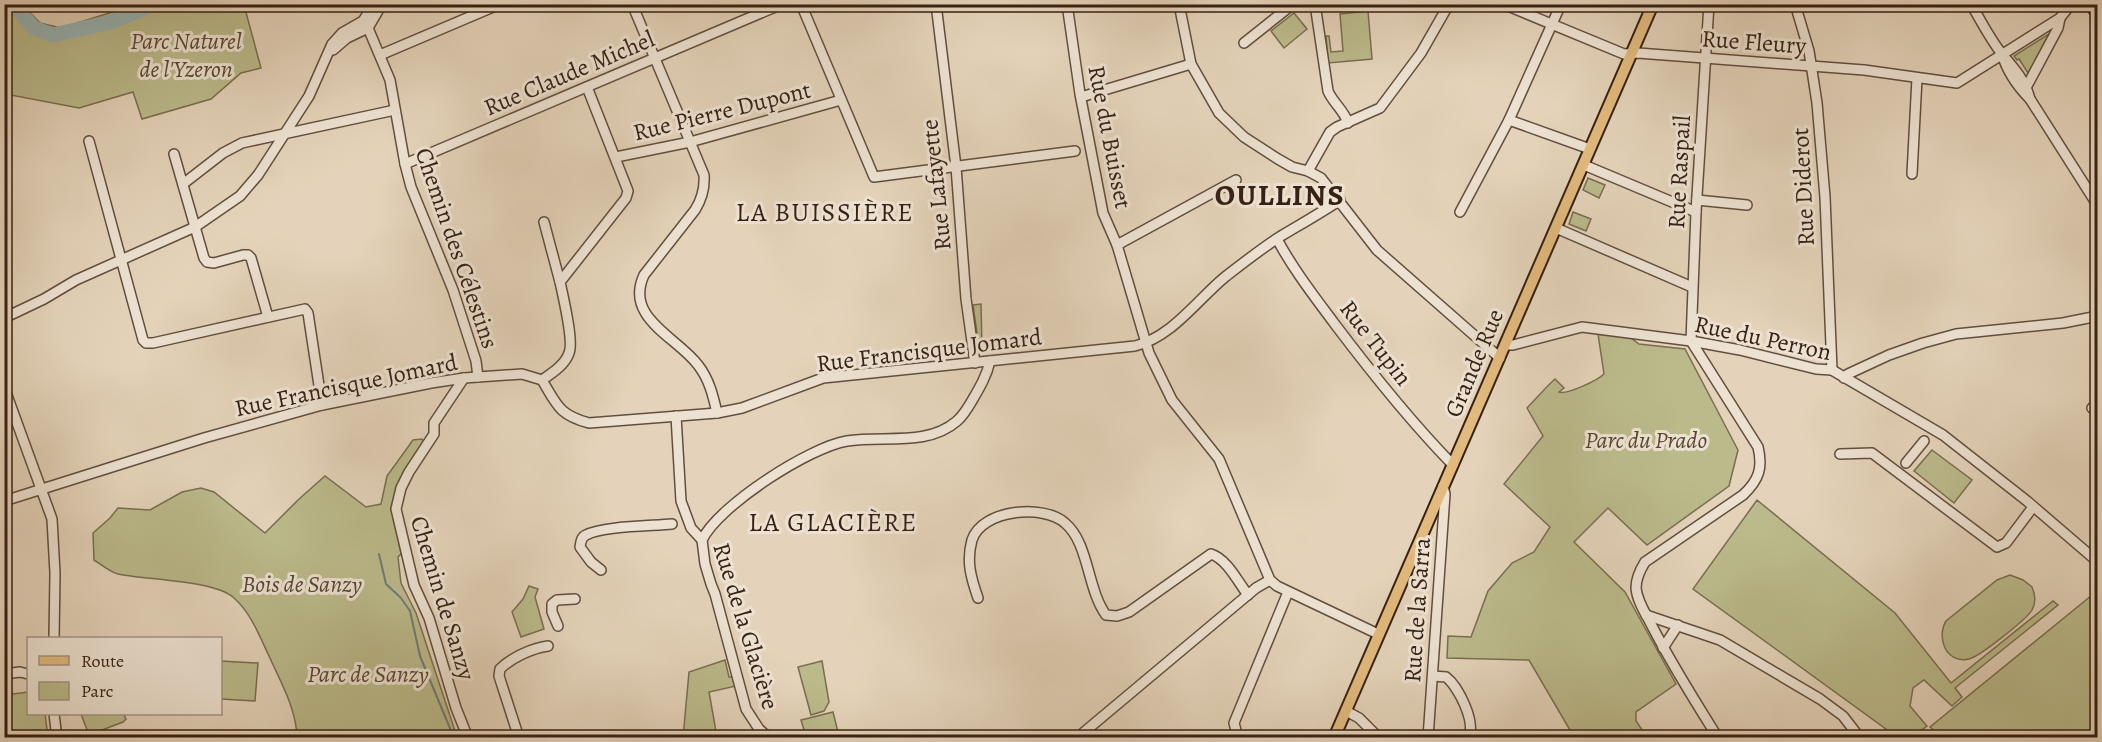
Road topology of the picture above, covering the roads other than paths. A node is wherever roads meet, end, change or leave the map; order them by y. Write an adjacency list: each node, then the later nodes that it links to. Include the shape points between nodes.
1 (374, 4): 23 (street)
2 (382, 4): 23 (street)
3 (500, 4): 28 (street)
4 (632, 4): 29 (street)
5 (782, 4): 29 (street, Rue Claude Michel)
6 (801, 4): 38 (street)
7 (936, 4): 51 (street, Rue Lafayette)
8 (1067, 4): 36 (street, Rue du Buisset)
9 (1179, 4): 31 (street)
10 (1293, 4): 25 (street)
11 (1316, 4): 41 (street, via 1328,91)
12 (1449, 4): 41 (street, via 1421,53 1380,108)
13 (1503, 4): 24 (street, Rue Fleury)
14 (1561, 4): 24 (street)
15 (1653, 4): 26 (main road, Grande Rue)
16 (1709, 4): 30 (street, Rue Raspail)
17 (1795, 4): 32 (street, Rue Diderot)
18 (1971, 4): 27 (street)
19 (2071, 4): 22 (street)
20 (2089, 4): 21 (street)
21 (2097, 17)
22 (2060, 18): 27 (street, Rue Fleury); 34 (street)
23 (366, 25): 28 (street, Chemin des Célestins); 42 (street, via 327,56 309,96)
24 (1552, 25): 26 (street, Rue Fleury, via 1616,51); 40 (street)
25 (1244, 43)
26 (1632, 53): 30 (street, Rue Fleury); 45 (main road, Grande Rue)
27 (2002, 54): 33 (street, Rue Fleury, via 1957,83); 34 (street); 37 (street, via 2020,90)
28 (380, 55): 39 (street, Chemin des Célestins, via 390,80)
29 (655, 58): 35 (street, Rue Claude Michel); 44 (street)
30 (1706, 58): 32 (street, Rue Fleury); 57 (street, Rue Raspail)
31 (1191, 64): 36 (street); 52 (street, via 1219,113 1236,129 1278,159)
32 (1812, 66): 33 (street, Rue Fleury); 81 (street, Rue Diderot, via 1821,144)
33 (1917, 78): 53 (street)
34 (2027, 86): 37 (street)
35 (587, 87): 48 (street, Rue Pierre Dupont); 49 (street, Rue Claude Michel)
36 (1081, 98): 66 (street, Rue du Buisset, via 1103,213)
37 (2030, 99): 59 (street)
38 (841, 100): 44 (street, Rue Pierre Dupont); 51 (street, via 874,177)
39 (395, 110): 42 (street); 49 (street, Chemin des Célestins)
40 (1509, 120): 45 (street); 60 (street)
41 (1348, 123): 52 (street, via 1330,132)
42 (283, 134): 55 (street, via 242,143); 63 (street, via 246,190)
43 (89, 141): 67 (street)
44 (690, 142): 48 (street, Rue Pierre Dupont); 88 (street, via 704,176 701,201 644,275 639,294 641,307 651,321 702,370)
45 (1590, 149): 50 (main road, Grande Rue)
46 (1075, 151): 51 (street)
47 (174, 154): 55 (street)
48 (616, 157): 68 (street, via 628,191 626,198)
49 (405, 164): 82 (street, Chemin des Célestins, via 457,300)
50 (1584, 165): 61 (street); 64 (main road, Grande Rue)
51 (956, 167): 79 (street, Rue Lafayette)
52 (1308, 171): 56 (street, via 1321,178)
53 (1912, 174)
54 (1236, 180): 66 (street)
55 (183, 184): 63 (street)
56 (1340, 200): 65 (street); 77 (street, via 1377,250)
57 (1697, 200): 58 (street); 61 (street, Rue Raspail)
58 (1747, 205)
59 (2097, 206)
60 (1460, 212)
61 (1696, 212): 69 (street, Rue Raspail)
62 (544, 222): 68 (street)
63 (195, 227): 67 (street); 71 (street, via 207,262 243,255 251,258)
64 (1556, 228): 69 (street); 75 (main road, Grande Rue)
65 (1277, 239): 74 (street, via 1225,277 1162,335); 92 (street, Rue Tupin, via 1355,351)
66 (1117, 245): 74 (street, Rue du Buisset)
67 (120, 260): 71 (street, via 146,343); 72 (street)
68 (560, 282): 85 (street, via 570,352)
69 (1692, 287): 73 (street, Rue Raspail)
70 (2097, 315): 84 (street, via 2063,323 1956,334 1889,355)
71 (268, 317): 87 (street, via 305,309 308,313)
72 (4, 318)
73 (1691, 341): 75 (street, Rue du Perron, via 1582,327); 76 (street, Rue du Perron); 80 (street)
74 (1145, 344): 78 (street, Rue Francisque Jomard); 102 (street, Rue du Buisset, via 1172,400 1219,459)
75 (1505, 345): 77 (main road, Grande Rue)
76 (1712, 346): 80 (street, via 1706,354); 81 (street, Rue du Perron)
77 (1500, 358): 92 (main road, Grande Rue)
78 (990, 361): 79 (street, Rue Francisque Jomard); 99 (street, via 962,417 947,428 921,437 844,441 817,451 754,489 713,524)
79 (975, 363): 88 (street, Rue Francisque Jomard, via 823,378 742,408)
80 (1706, 365): 107 (street, via 1758,447 1761,467 1743,495 1642,566 1636,588)
81 (1832, 370): 84 (street, Rue du Perron)
82 (478, 377): 83 (street, Rue Francisque Jomard); 85 (street, Rue Francisque Jomard, via 522,374)
83 (464, 378): 87 (street, Rue Francisque Jomard); 121 (street, Chemin de Sanzy, via 434,423 434,434 409,472 396,509 414,585 429,618)
84 (1844, 378): 97 (street, Rue du Perron, via 1943,435)
85 (542, 380): 89 (street, Rue Francisque Jomard, via 561,411 574,419 589,423)
86 (4, 387): 95 (street)
87 (322, 405): 95 (street, Rue Francisque Jomard)
88 (717, 413): 89 (street, Rue Francisque Jomard)
89 (676, 416): 99 (street, Rue de la Glacière, via 681,501 691,528)
90 (1924, 441): 93 (street)
91 (1840, 454): 93 (street, via 1872,453)
92 (1453, 465): 94 (main road, Grande Rue)
93 (1903, 468): 97 (street, via 1997,547 2006,543)
94 (1443, 486): 110 (main road, Grande Rue); 116 (street, Rue de la Sarra)
95 (41, 489): 96 (street, Rue Francisque Jomard); 111 (street, via 52,519)
96 (4, 501)
97 (2033, 507): 100 (street, Rue du Perron)
98 (672, 524): 101 (street, via 586,535 580,547 583,554)
99 (702, 540): 123 (street, Rue de la Glacière, via 746,709)
100 (2097, 562)
101 (601, 570)
102 (1270, 580): 103 (street); 104 (street)
103 (1288, 592): 110 (street); 125 (street, via 1234,723)
104 (1247, 596): 105 (street, via 1217,556 1211,554 1130,612 1106,615 1076,536 1053,515 1027,512 992,518 973,537 969,573); 119 (street)
105 (978, 598)
106 (575, 599): 108 (street, via 552,604)
107 (1646, 615): 109 (street); 113 (street)
108 (558, 626)
109 (1678, 626): 113 (street); 131 (street, via 1720,639 1820,699 1843,716)
110 (1378, 634): 117 (main road, Grande Rue)
111 (54, 637)
112 (548, 646): 122 (street, via 538,647 500,669)
113 (1663, 648): 130 (street)
114 (4, 674): 115 (street)
115 (27, 674)
116 (1433, 676): 128 (street, Rue de la Sarra); 129 (street, via 1446,677 1455,687 1470,719)
117 (1346, 711): 126 (main road, Grande Rue); 127 (street)
118 (54, 715): 120 (street)
119 (1091, 733): 124 (street)
120 (57, 738)
121 (468, 738)
122 (519, 738)
123 (769, 738)
124 (1077, 738)
125 (1238, 738)
126 (1334, 738)
127 (1379, 738)
128 (1428, 738)
129 (1468, 738)
130 (1718, 738)
131 (1860, 738)

